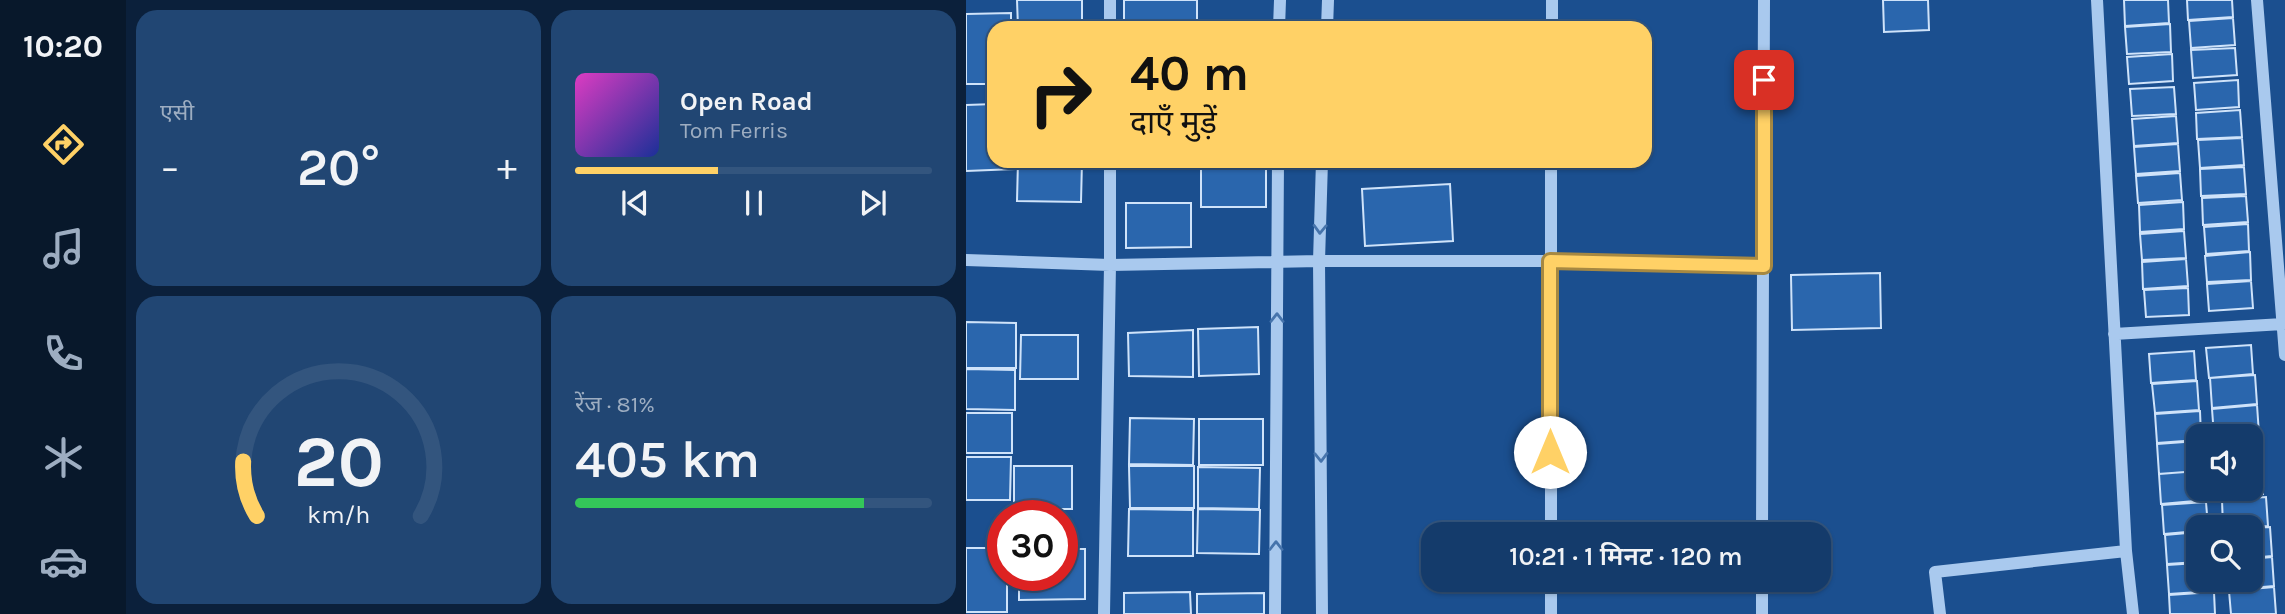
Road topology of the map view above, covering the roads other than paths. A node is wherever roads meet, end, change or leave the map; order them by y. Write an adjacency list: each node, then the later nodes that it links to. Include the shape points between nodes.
1 (1110, 0): 8 (street)
2 (1280, 0): 9 (street)
3 (1328, 0): 10 (street)
4 (1552, 0): 11 (street)
5 (1764, 0): 21 (street)
6 (2097, 0): 23 (street)
7 (2257, 0): 22 (street)
8 (1110, 21)
9 (1279, 21)
10 (1327, 21)
11 (1552, 21)
12 (1110, 168): 20 (street)
13 (1278, 168): 19 (street)
14 (1322, 168): 17 (street, one-way to 17)
15 (1551, 168): 18 (street)
16 (966, 260): 20 (street)
17 (1319, 261): 18 (street); 19 (street); 32 (street, one-way to 32)
18 (1550, 261): 21 (street); 25 (street)
19 (1277, 262): 20 (street); 31 (street, one-way to 19)
20 (1110, 265): 30 (street)
21 (1764, 266): 26 (street)
22 (2283, 324): 23 (street); 24 (street)
23 (2114, 334): 27 (street)
24 (2285, 355)
25 (1551, 522)
26 (1762, 522)
27 (2126, 551): 35 (street, via 1936,572); 36 (street)
28 (1551, 592): 33 (street)
29 (1762, 592): 34 (street)
30 (1104, 614)
31 (1275, 614)
32 (1322, 614)
33 (1551, 614)
34 (1762, 614)
35 (1940, 614)
36 (2133, 614)

